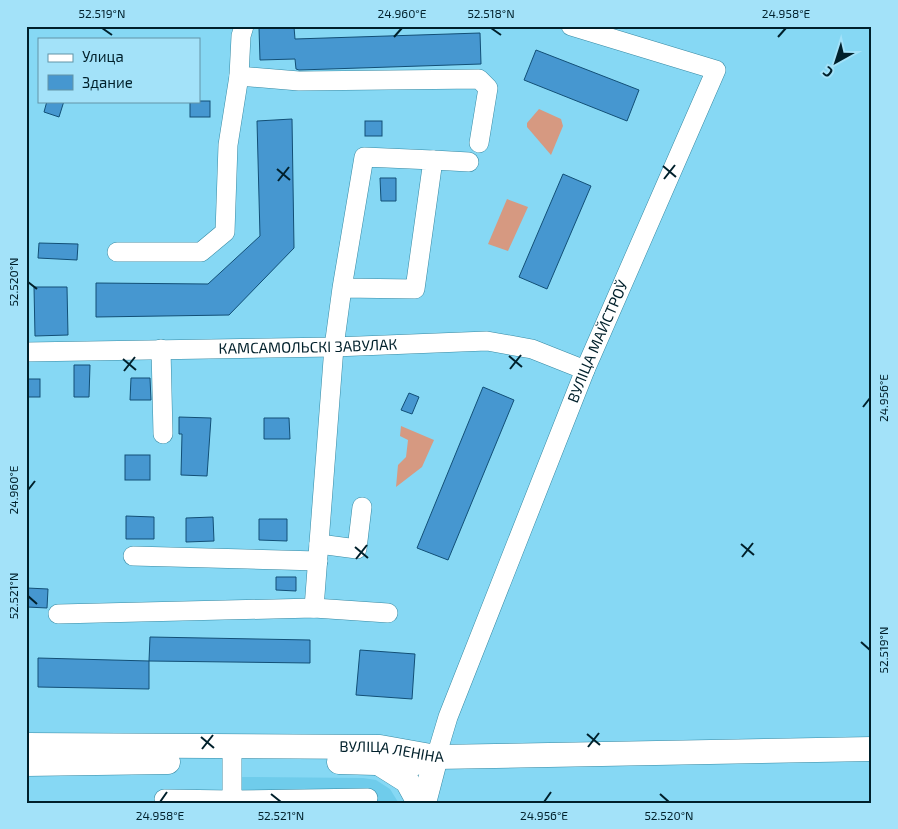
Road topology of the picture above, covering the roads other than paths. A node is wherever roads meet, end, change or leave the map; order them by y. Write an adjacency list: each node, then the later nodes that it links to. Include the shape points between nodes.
1 (244, 26): 3 (street)
2 (571, 26): 12 (street, ВУЛІЦА МАЙСТРОЎ, via 716,70)
3 (239, 76): 4 (street, via 299,81 479,79 488,88); 7 (street, via 228,145 225,232 201,252)
4 (479, 143)
5 (433, 160): 6 (street); 8 (street, via 364,157); 8 (street, via 415,290)
6 (469, 162)
7 (117, 252)
8 (342, 288): 9 (street)
9 (334, 347): 10 (street, КАМСАМОЛЬСКІ ЗАВУЛАК); 12 (street, КАМСАМОЛЬСКІ ЗАВУЛАК, via 487,341 532,349); 15 (street)
10 (162, 348): 11 (street, КАМСАМОЛЬСКІ ЗАВУЛАК); 13 (street)
11 (26, 352)
12 (585, 370): 23 (street, ВУЛІЦА МАЙСТРОЎ, via 448,717)
13 (163, 434)
14 (362, 507): 15 (street, via 357,549)
15 (318, 552): 16 (street); 17 (street)
16 (133, 556)
17 (314, 608): 18 (street); 19 (street)
18 (388, 613)
19 (58, 614)
20 (26, 745): 22 (main road, ВУЛІЦА ЛЕНІНА)
21 (872, 748): 23 (main road)
22 (232, 753): 23 (main road, ВУЛІЦА ЛЕНІНА, via 380,747); 24 (main road, ВУЛІЦА ЛЕНІНА); 25 (main road, ВУЛІЦА ЛЕНІНА); 28 (street)
23 (436, 757): 25 (main road, ВУЛІЦА ЛЕНІНА, via 414,764); 30 (main road)
24 (26, 764)
25 (380, 764): 29 (main road, via 406,780)
26 (368, 798): 28 (street)
27 (164, 799): 28 (street)
28 (232, 801)
29 (419, 803)
30 (424, 803)

